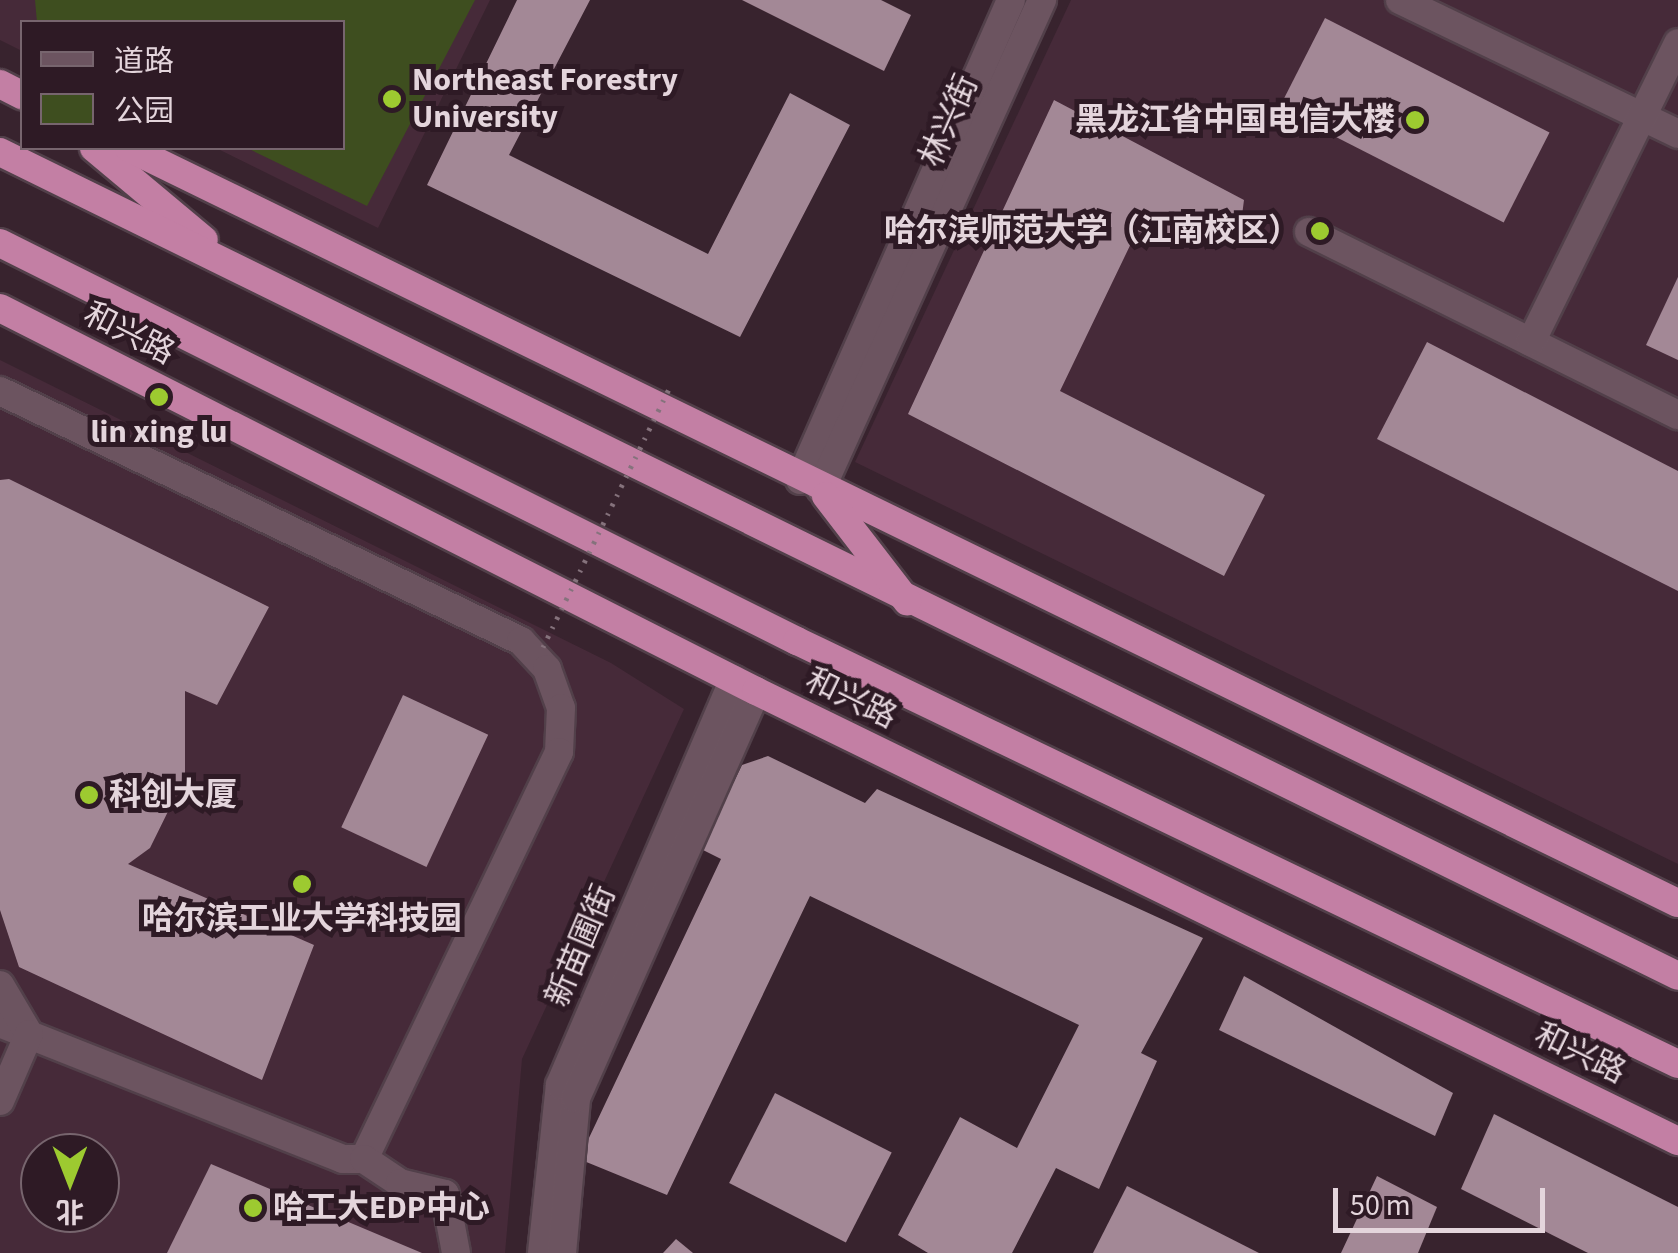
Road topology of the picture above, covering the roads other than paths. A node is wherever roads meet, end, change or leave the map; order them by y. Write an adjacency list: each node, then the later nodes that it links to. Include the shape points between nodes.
1 (1011, 0): 17 (street, 林兴街)
2 (1042, 0): 17 (street, 林兴街)
3 (1400, 0): 5 (street)
4 (1678, 43): 5 (street)
5 (1642, 116): 6 (street); 14 (street)
6 (1678, 134)
7 (96, 150): 12 (highway)
8 (132, 150): 17 (highway)
9 (0, 152): 12 (highway)
10 (1309, 232): 14 (street)
11 (0, 243): 27 (highway, 和兴路, via 797,641)
12 (235, 267): 18 (highway)
13 (0, 308): 19 (highway, 和兴路)
14 (1530, 342): 16 (street)
15 (0, 390): 30 (street, via 521,641 547,669 562,708 559,752)
16 (1678, 415)
17 (810, 485): 18 (highway); 20 (highway)
18 (912, 606): 21 (highway)
19 (745, 686): 29 (highway, 和兴路); 32 (street, 新苗圃街, via 560,1084); 33 (street, 新苗圃街, via 576,1098)
20 (1678, 903)
21 (1620, 946): 22 (highway); 23 (highway)
22 (1678, 959)
23 (1678, 976)
24 (0, 986): 26 (street)
25 (0, 1023): 26 (street)
26 (30, 1034): 28 (street); 30 (street, via 344,1159)
27 (1678, 1064)
28 (0, 1101)
29 (1678, 1141)
30 (364, 1159): 31 (street, via 400,1183 445,1194)
31 (456, 1253)
32 (542, 1253)
33 (562, 1253)

